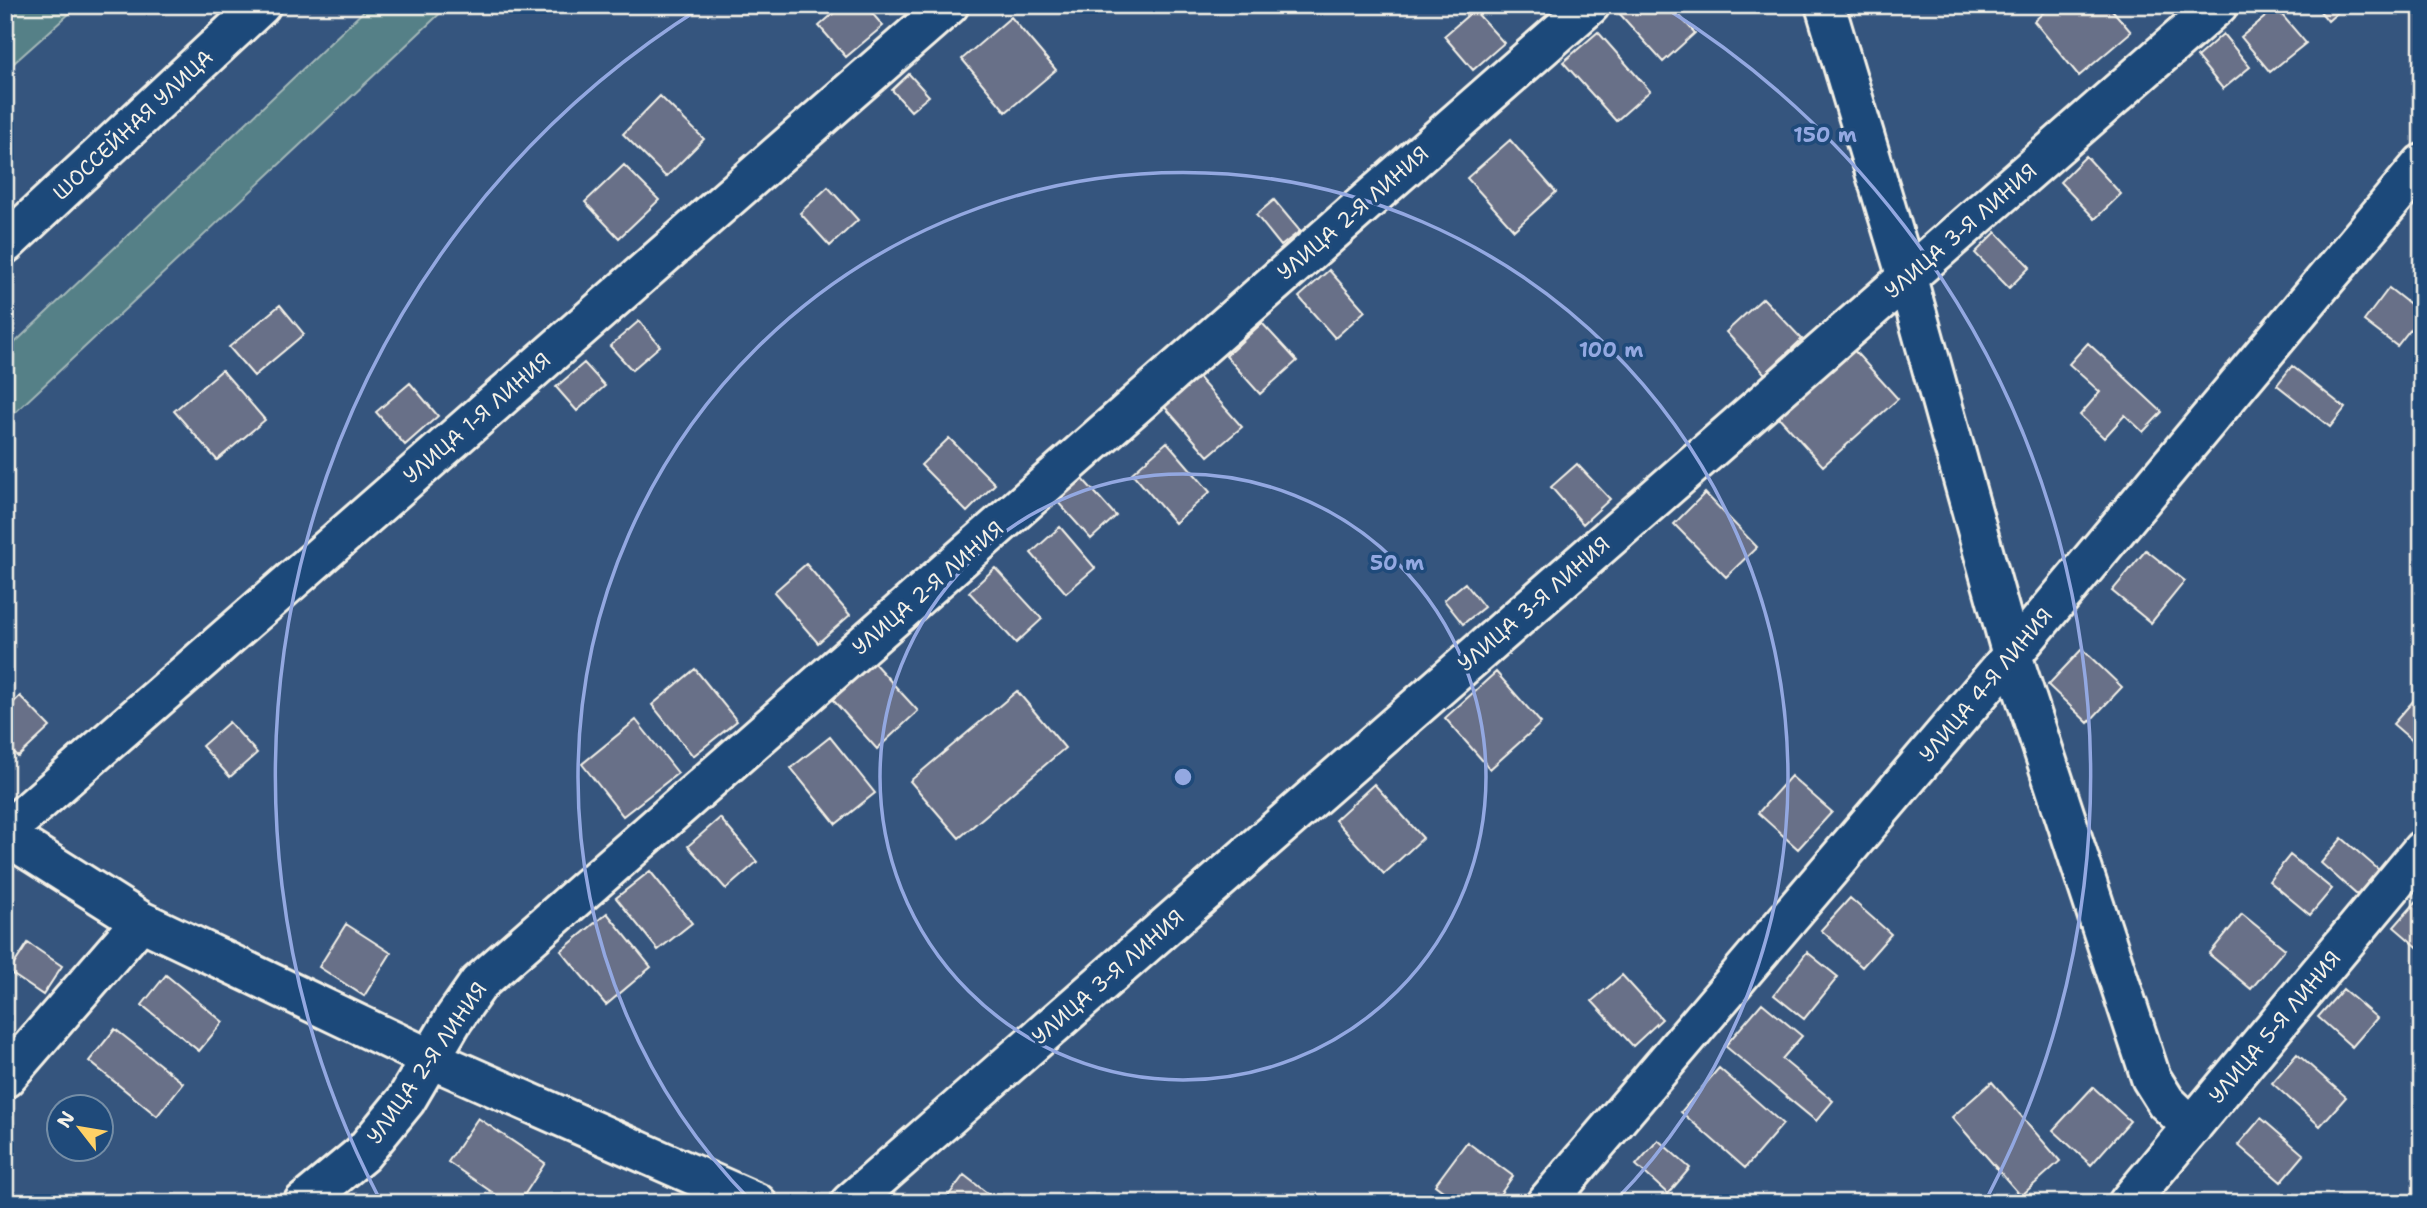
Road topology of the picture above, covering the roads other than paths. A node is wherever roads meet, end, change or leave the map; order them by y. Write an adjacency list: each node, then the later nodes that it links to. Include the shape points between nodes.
1 (261, 5): 7 (street, ШОССЕЙНАЯ УЛИЦА)
2 (949, 5): 10 (street, УЛИЦА 1-Я ЛИНИЯ)
3 (1590, 5): 13 (street, УЛИЦА 2-Я ЛИНИЯ, via 479,983)
4 (1825, 5): 8 (street)
5 (2218, 5): 8 (street, УЛИЦА 3-Я ЛИНИЯ)
6 (2422, 164): 9 (street, УЛИЦА 4-Я ЛИНИЯ)
7 (5, 244)
8 (1907, 278): 9 (street); 18 (street, УЛИЦА 3-Я ЛИНИЯ)
9 (2012, 655): 15 (street, via 2151,1078 2166,1102); 19 (street, УЛИЦА 4-Я ЛИНИЯ)
10 (5, 834): 12 (street)
11 (2422, 850): 15 (street, УЛИЦА 5-Я ЛИНИЯ)
12 (141, 921): 13 (street); 14 (street)
13 (431, 1059): 16 (street, УЛИЦА 2-Я ЛИНИЯ, via 406,1100 362,1154); 17 (street)
14 (5, 1078)
15 (2192, 1126): 20 (street, УЛИЦА 5-Я ЛИНИЯ)
16 (303, 1203)
17 (757, 1203)
18 (850, 1203)
19 (1546, 1203)
20 (2128, 1203)

